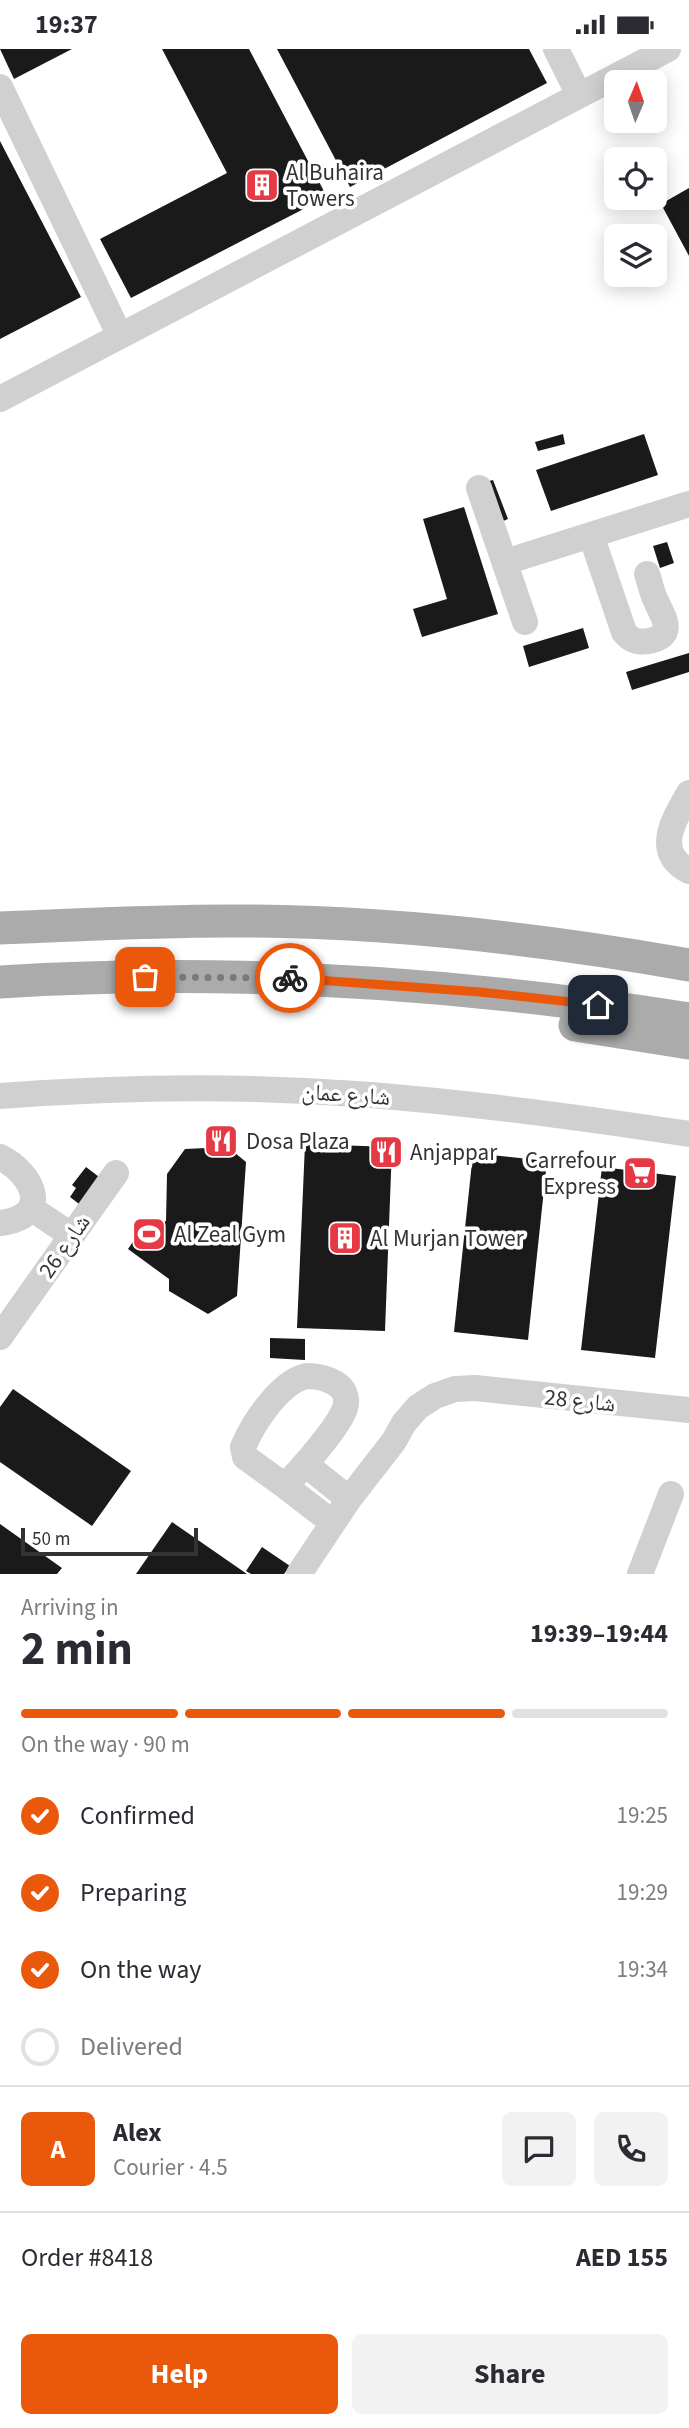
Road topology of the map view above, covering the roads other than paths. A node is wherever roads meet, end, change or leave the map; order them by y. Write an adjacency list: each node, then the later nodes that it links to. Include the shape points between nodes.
1 (556, 49): 4 (street)
2 (668, 49): 4 (street)
3 (0, 87): 5 (street)
4 (579, 95): 5 (street)
5 (120, 336): 6 (street)
6 (0, 399)
7 (479, 488): 10 (street)
8 (689, 503): 9 (street)
9 (591, 535): 10 (street); 11 (street, via 624,632 639,642 657,639 666,627)
10 (505, 562): 12 (street)
11 (647, 574)
12 (526, 622)
13 (689, 793): 14 (street, via 669,833 669,848 674,860)
14 (689, 871)
15 (0, 928): 16 (main road, via 246,921 384,927 605,950)
16 (689, 965)
17 (145, 977): 18 (main road); 19 (main road, via 379,983); 20 (main road, via 242,995 524,1019)
18 (0, 982)
19 (689, 1019)
20 (689, 1043)
21 (0, 1096): 22 (street, شارع عمان, via 170,1088 354,1094)
22 (689, 1133)
23 (0, 1157): 25 (street, via 22,1172 30,1184)
24 (116, 1173): 27 (street, شارع 26)
25 (32, 1209): 26 (street, via 20,1219); 27 (street)
26 (0, 1223)
27 (71, 1235): 28 (street, شارع 26)
28 (4, 1323)
29 (676, 1409): 30 (street, شارع 28); 34 (street, شارع 28, via 465,1388 435,1396 411,1415)
30 (689, 1425)
31 (305, 1464): 32 (street); 32 (street, via 346,1403 336,1383 316,1375 287,1384 243,1447 245,1457); 34 (street)
32 (285, 1486): 35 (street)
33 (671, 1494): 37 (street)
34 (349, 1499): 35 (street, شارع 28)
35 (333, 1523): 36 (street, شارع 28)
36 (299, 1574)
37 (640, 1574)

